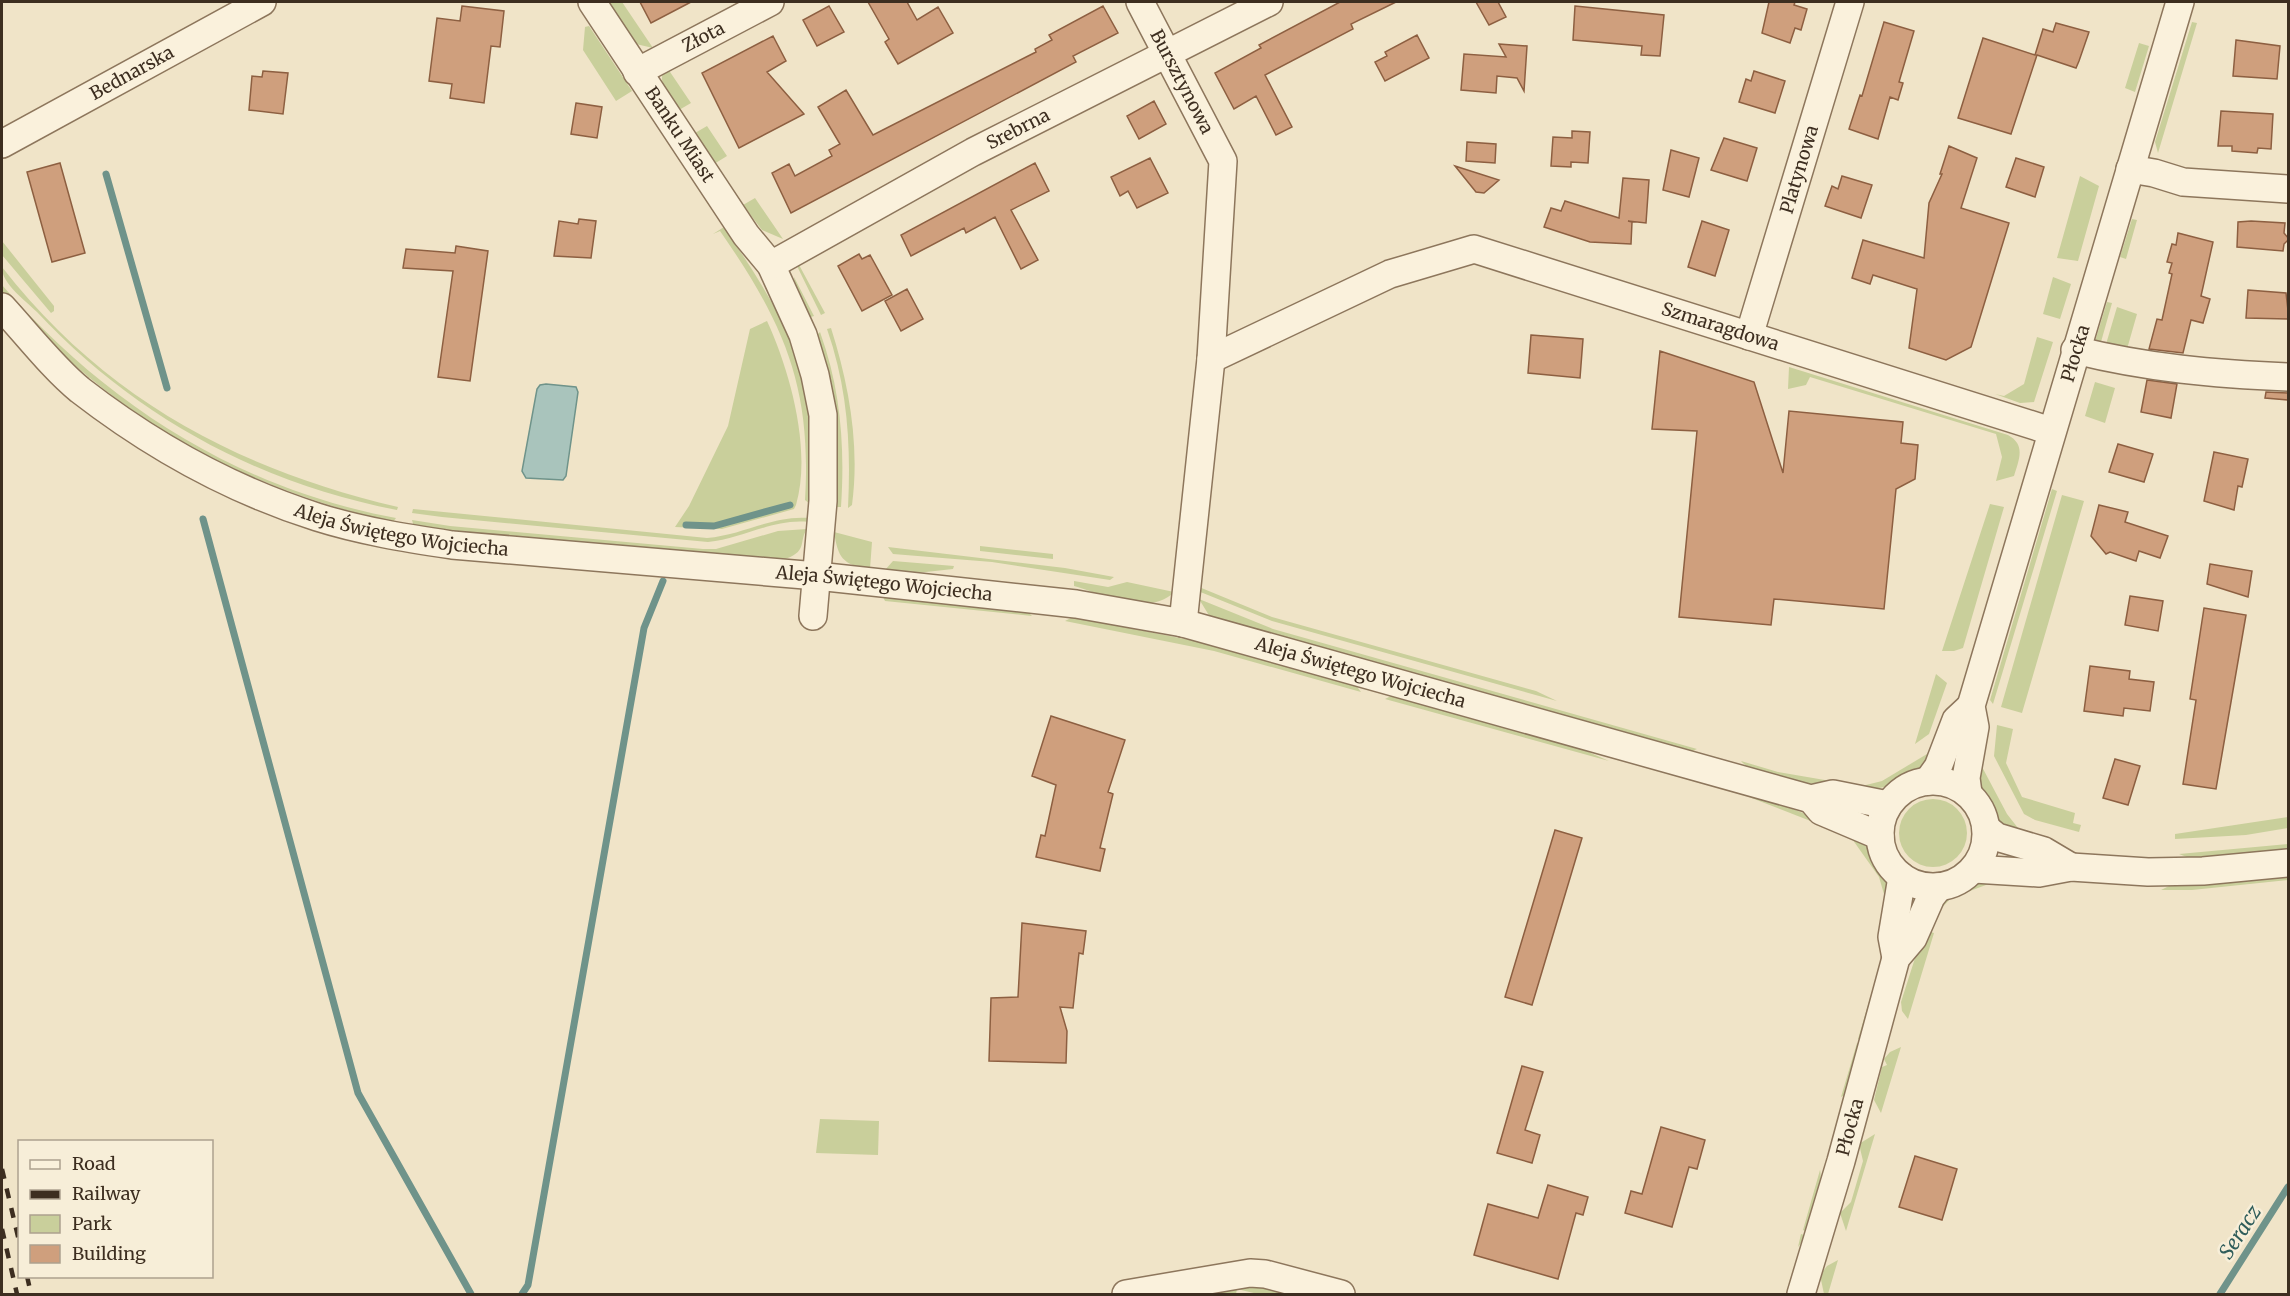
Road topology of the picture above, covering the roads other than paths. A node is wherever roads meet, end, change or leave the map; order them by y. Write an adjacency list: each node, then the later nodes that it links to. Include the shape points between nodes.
1 (262, 2): 10 (street, Bednarska)
2 (592, 2): 9 (street, Banku Miast)
3 (770, 2): 9 (street, Złota)
4 (1140, 2): 8 (street, Bursztynowa)
5 (1269, 2): 8 (street, Srebrna)
6 (1850, 2): 15 (street, Platynowa)
7 (2180, 2): 11 (street, Płocka)
8 (1168, 53): 13 (street, Srebrna, via 973,152); 17 (street, Bursztynowa, via 1223,161)
9 (637, 72): 13 (street, Banku Miast, via 746,235)
10 (2, 144)
11 (2130, 169): 12 (street, via 2183,182); 16 (street, Płocka)
12 (2289, 189)
13 (771, 265): 20 (street, Banku Miast, via 803,335 823,415 825,473)
14 (2, 307): 20 (street, Aleja Świętego Wojciecha, via 79,389 180,458 318,518 452,545)
15 (1749, 336): 17 (street, Szmaragdowa, via 1474,249 1390,274); 19 (street, Szmaragdowa)
16 (2075, 350): 18 (street, via 2202,374); 19 (street, Płocka)
17 (1211, 359): 22 (street)
18 (2289, 377)
19 (2051, 431): 23 (street, Płocka)
20 (817, 576): 21 (street, Banku Miast); 22 (street, Aleja Świętego Wojciecha, via 1076,604)
21 (813, 616)
22 (1183, 623): 26 (street, Aleja Świętego Wojciecha)
23 (1971, 706): 24 (street, Płocka, via 1956,720 1938,767); 25 (street, Płocka, via 1975,727 1966,778)
24 (1928, 781): 25 (street, via 1942,781); 27 (street, via 1905,789)
25 (1968, 793): 28 (street, via 1977,803)
26 (1811, 799): 27 (street, Aleja Świętego Wojciecha, via 1833,794); 29 (street, Aleja Świętego Wojciecha, via 1821,811)
27 (1888, 805): 29 (street)
28 (1987, 829): 31 (street, via 1996,837 2044,851); 32 (street, via 1986,843)
29 (1880, 836): 33 (street, via 1886,859)
30 (2289, 863): 31 (street, via 2203,871)
31 (2071, 867): 32 (street, via 2039,873)
32 (1974, 868): 34 (street, via 1952,884)
33 (1902, 877): 34 (street, via 1920,885); 35 (street, Płocka, via 1892,937)
34 (1939, 887): 35 (street, Płocka, via 1913,938)
35 (1896, 958): 38 (street, Płocka)
36 (1126, 1294): 37 (street, via 1250,1273)
37 (1341, 1294)
38 (1801, 1294)

